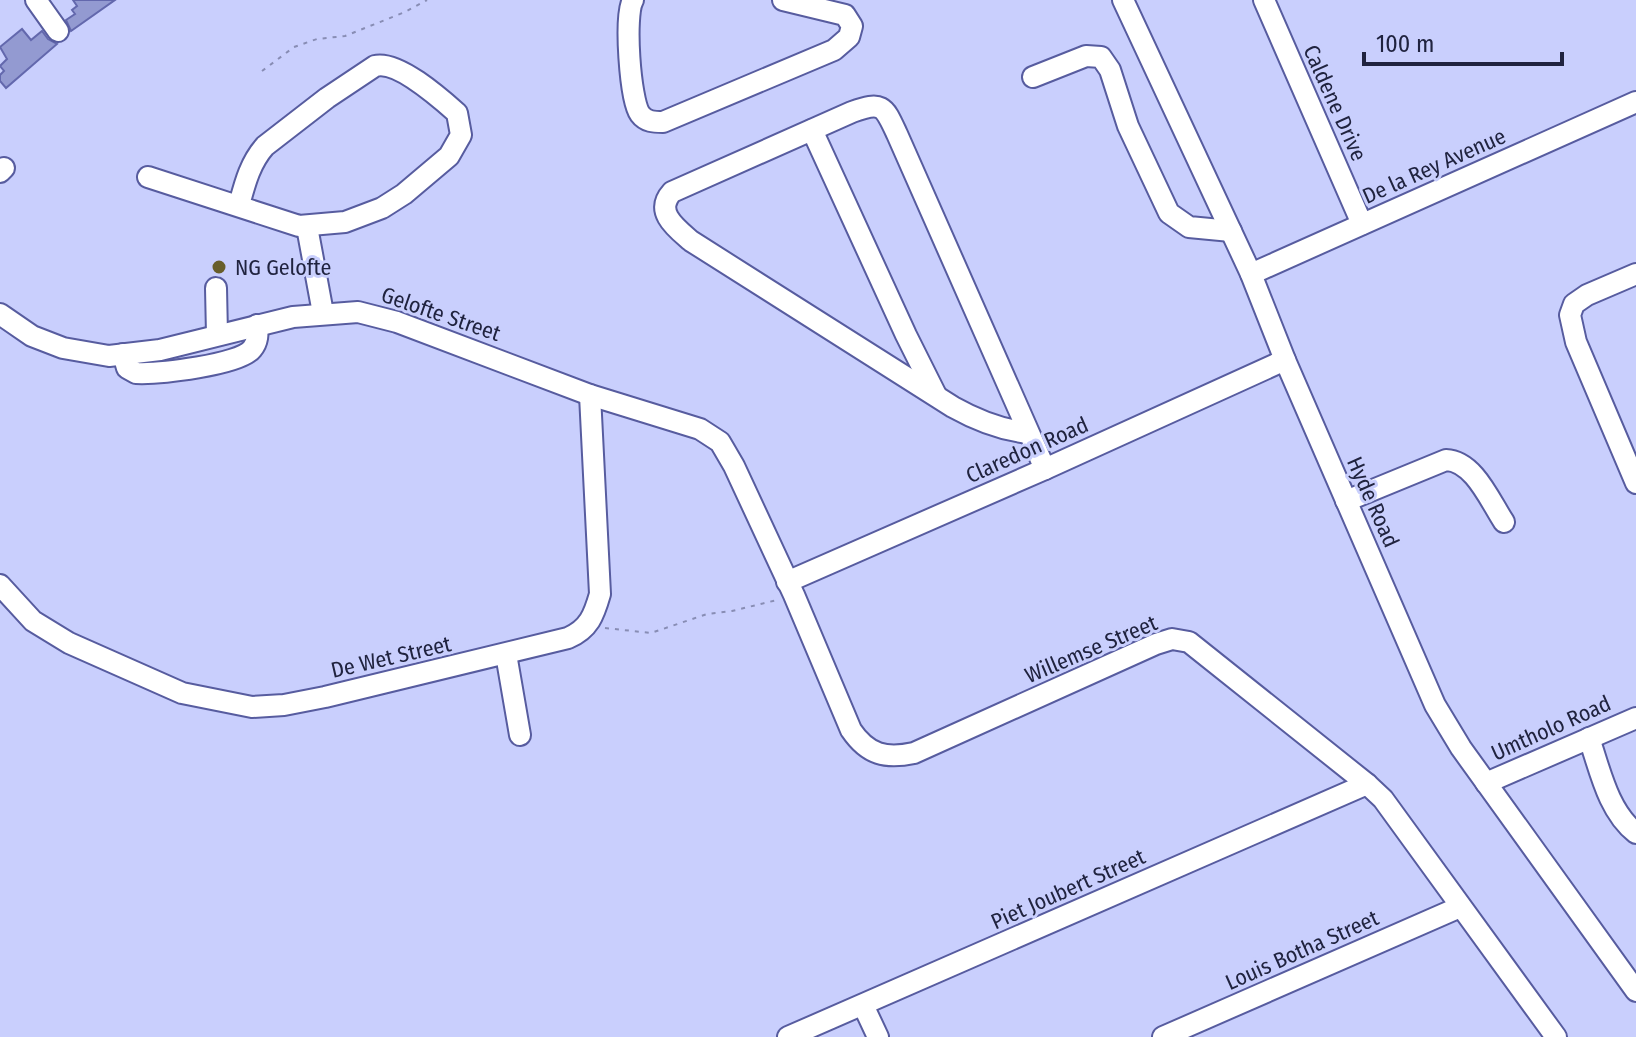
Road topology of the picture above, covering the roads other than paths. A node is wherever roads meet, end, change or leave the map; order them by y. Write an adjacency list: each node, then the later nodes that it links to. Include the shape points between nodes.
1 (36, 0): 6 (street)
2 (633, 0): 3 (street, via 628,16 634,101 642,117 655,122 834,50 849,37 852,26 845,15)
3 (783, 0)
4 (1123, 0): 14 (street, Hyde Road)
5 (1264, 0): 12 (street, Caldene Drive)
6 (58, 31)
7 (1033, 77): 14 (street, via 1086,56 1101,57 1169,213 1189,227)
8 (1636, 102): 12 (street, De la Rey Avenue)
9 (812, 130): 25 (street); 25 (street, via 672,192 665,214 691,241); 27 (street, via 874,105 886,112)
10 (148, 177): 11 (street)
11 (239, 205): 13 (street); 13 (street, via 249,172 265,146 375,66 396,68 457,113 458,142 404,194 345,222)
12 (1362, 224): 15 (street, De la Rey Avenue)
13 (307, 227): 18 (street)
14 (1231, 231): 15 (street, Hyde Road)
15 (1251, 274): 23 (street, Hyde Road)
16 (1636, 274): 29 (street, via 1580,299 1570,315 1576,342)
17 (216, 288): 21 (street)
18 (323, 313): 20 (street, Gelofte Street); 24 (street, Gelofte Street, via 376,315)
19 (0, 314): 22 (street, Gelofte Street, via 32,336 63,348)
20 (257, 325): 21 (street, Gelofte Street); 22 (street, via 254,347 235,360 136,373 127,368)
21 (217, 335): 22 (street, Gelofte Street)
22 (123, 354)
23 (1285, 360): 28 (street, Claredon Road); 30 (street, Hyde Road)
24 (590, 395): 26 (street, Gelofte Street); 34 (street, De Wet Street, via 600,594 595,613 580,633)
25 (936, 395): 27 (street, via 988,425)
26 (679, 422): 33 (street, Willemse Street, via 714,436 725,449)
27 (1029, 433): 28 (street)
28 (1045, 469): 33 (street, Claredon Road)
29 (1636, 483)
30 (1346, 501): 31 (street, via 1446,460 1458,460); 38 (street, Hyde Road, via 1435,705)
31 (1504, 522)
32 (0, 585): 34 (street, De Wet Street, via 33,621 60,639 182,693 234,705 284,705)
33 (790, 588): 39 (street, Willemse Street, via 851,730 866,749 881,756 914,753 1156,644 1179,639 1199,649)
34 (506, 654): 36 (street)
35 (1636, 718): 37 (street, Umtholo Road)
36 (520, 735)
37 (1589, 738): 38 (street, Umtholo Road); 40 (street, via 1612,802)
38 (1486, 783): 42 (street, Hyde Road)
39 (1367, 784): 41 (street, Willemse Street, via 1394,812); 43 (street, Piet Joubert Street)
40 (1636, 833)
41 (1460, 907): 44 (street, Willemse Street); 47 (street, Louis Botha Street)
42 (1636, 991)
43 (863, 1005): 45 (street, Piet Joubert Street); 46 (street)
44 (1549, 1035)
45 (788, 1037)
46 (878, 1037)
47 (1163, 1037)

